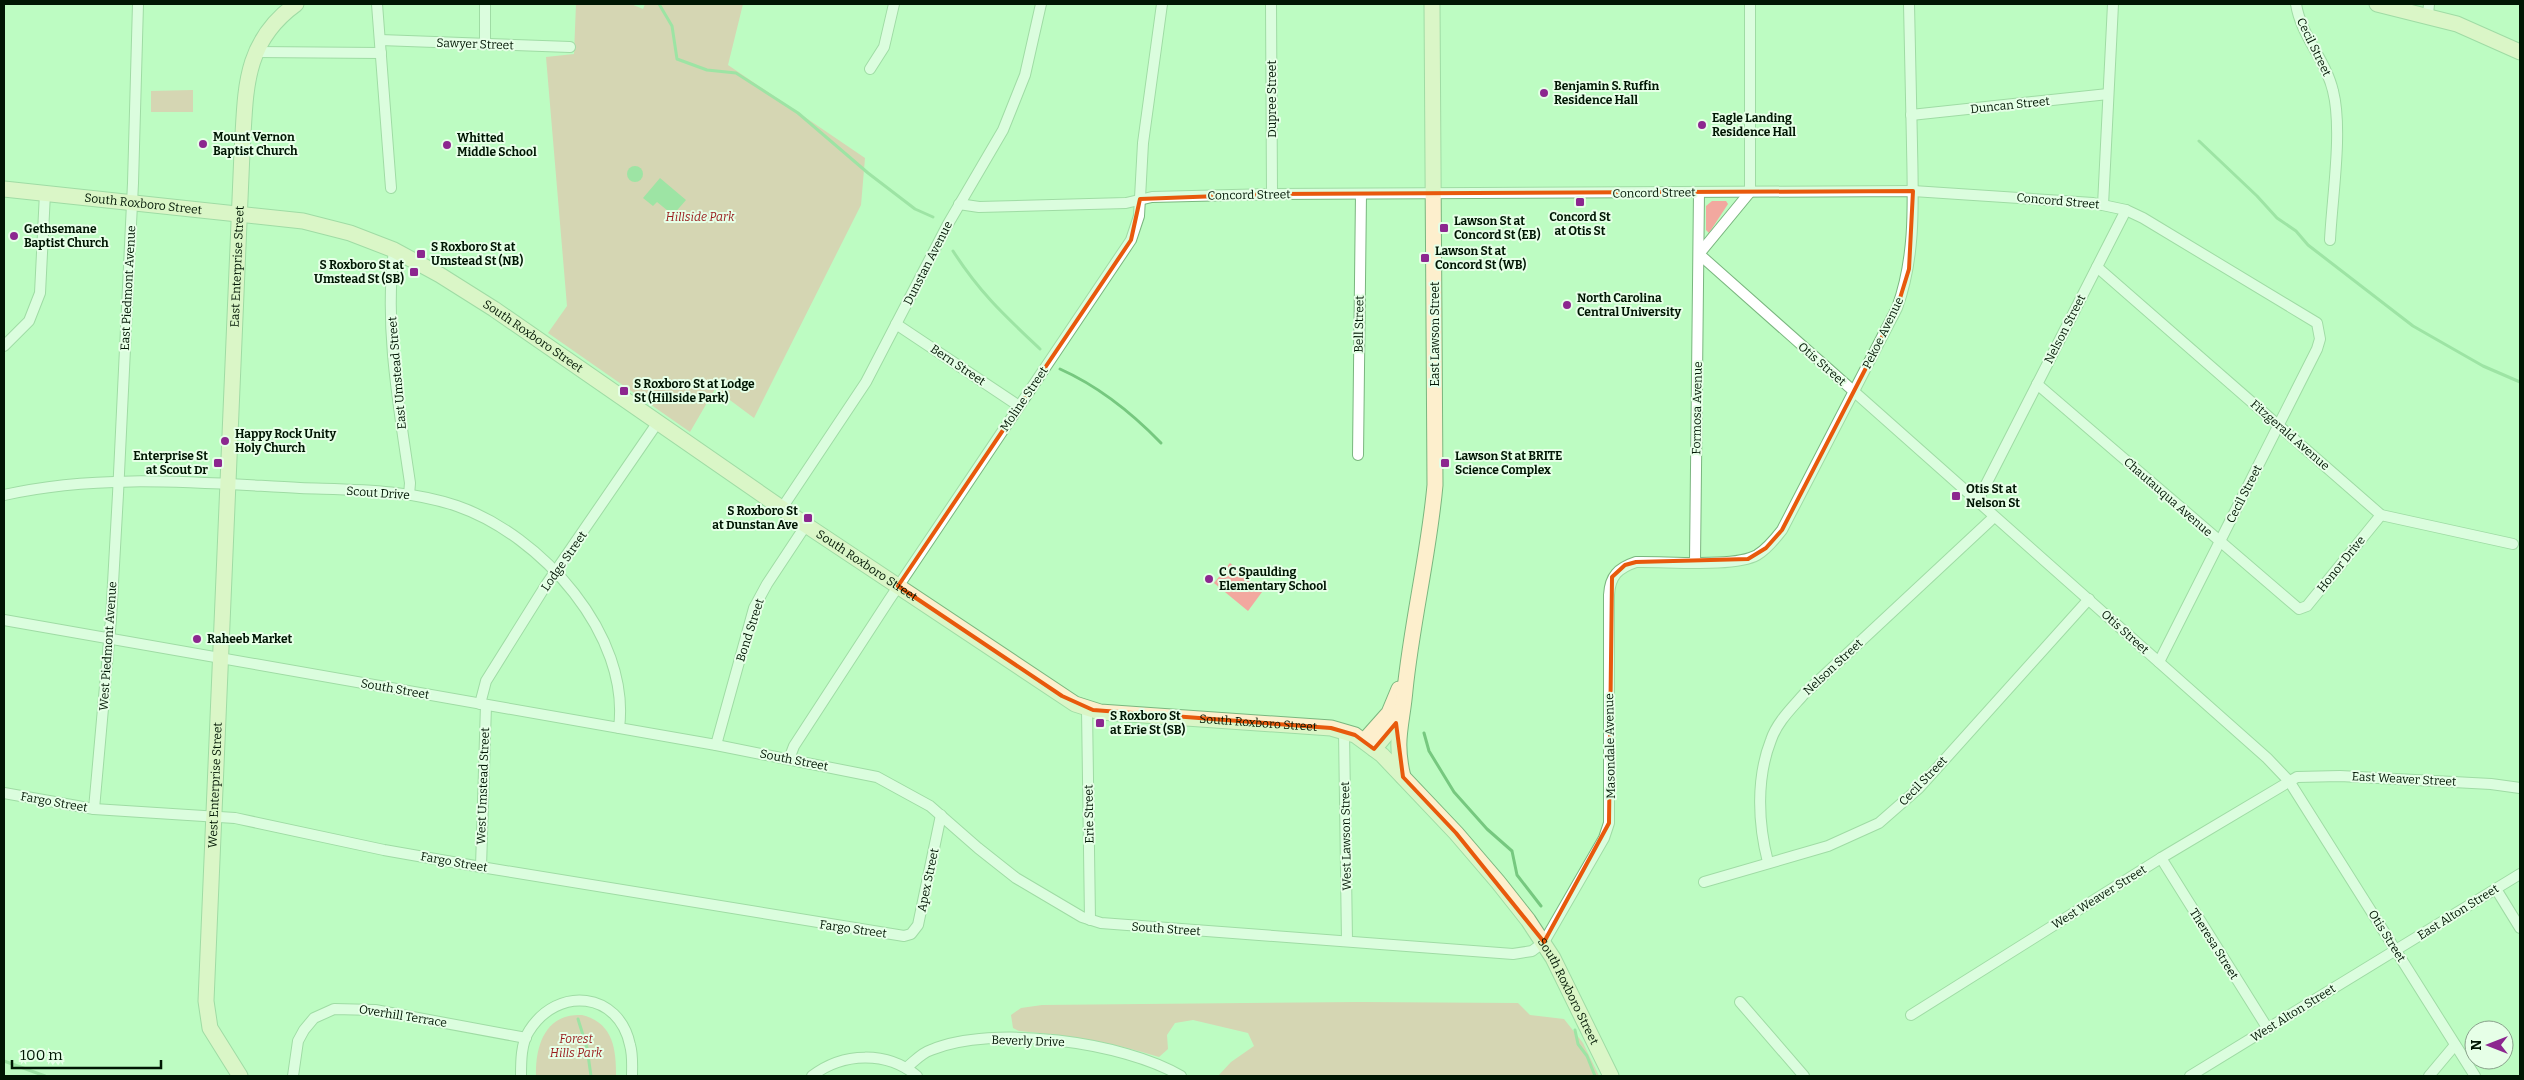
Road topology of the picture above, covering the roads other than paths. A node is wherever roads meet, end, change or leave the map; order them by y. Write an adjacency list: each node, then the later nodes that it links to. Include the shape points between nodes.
1 (138, 4): 35 (street, East Piedmont Avenue)
2 (377, 4): 16 (street)
3 (485, 4): 17 (street)
4 (894, 4): 22 (street, via 884,48)
5 (1041, 4): 36 (street, Dunstan Avenue, via 1032,52 1014,106)
6 (1162, 4): 34 (street, Moline Street, via 1143,143)
7 (1271, 4): 32 (street, Dupree Street)
8 (1432, 4): 30 (street, East Lawson Street)
9 (1750, 4): 29 (street)
10 (1910, 4): 24 (street, Pekoe Avenue)
11 (2113, 4): 23 (street)
12 (2296, 4): 40 (street, Cecil Street, via 2304,29 2325,67 2335,99 2337,120)
13 (2377, 4): 15 (street)
14 (287, 6): 19 (street, East Enterprise Street)
15 (2428, 10): 20 (street)
16 (380, 40): 17 (street, Sawyer Street); 21 (street)
17 (485, 44): 18 (street, Sawyer Street)
18 (570, 48)
19 (256, 52): 21 (street); 39 (street, East Enterprise Street, via 245,93)
20 (2520, 52)
21 (381, 53): 25 (street)
22 (870, 69)
23 (2108, 94): 24 (street, Duncan Street); 37 (street)
24 (1912, 115): 27 (street, Pekoe Avenue)
25 (391, 188)
26 (4, 189): 31 (street, South Roxboro Street)
27 (1913, 191): 29 (street, Concord Street); 37 (street, Concord Street); 48 (street, Pekoe Avenue, via 1909,269 1904,289)
28 (1699, 192): 29 (street, Concord Street); 30 (street, Concord Street); 42 (street, Formosa Avenue)
29 (1750, 192): 42 (street)
30 (1432, 193): 33 (street, Concord Street); 73 (street, East Lawson Street, via 1435,484)
31 (45, 194): 35 (street, South Roxboro Street); 46 (street, via 40,293 29,321)
32 (1272, 194): 33 (street, Concord Street); 34 (street, Concord Street)
33 (1361, 194): 52 (street, Bell Street)
34 (1140, 199): 36 (street, Concord Street, via 1117,203 979,207); 49 (street, Moline Street, via 1136,229 1131,240)
35 (131, 202): 39 (street, South Roxboro Street); 53 (street, East Piedmont Avenue)
36 (959, 204): 45 (street, Dunstan Avenue)
37 (2103, 205): 38 (street, Concord Street)
38 (2126, 210): 43 (street, Nelson Street); 44 (street, Concord Street)
39 (240, 213): 41 (street, South Roxboro Street, via 328,226); 54 (street, East Enterprise Street)
40 (2330, 240)
41 (394, 250): 50 (street, South Roxboro Street, via 494,309); 56 (street, East Umstead Street, via 393,346)
42 (1699, 254): 48 (street, Otis Street); 65 (street, Formosa Avenue)
43 (2097, 267): 47 (street, Nelson Street); 51 (street, Fitzgerald Avenue)
44 (2317, 323): 51 (street, Cecil Street, via 2320,339 2317,349)
45 (896, 324): 49 (street, Bern Street); 58 (street, Dunstan Avenue, via 850,408)
46 (4, 346)
47 (2037, 384): 57 (street, Nelson Street); 62 (street, Chautauqua Avenue)
48 (1854, 391): 57 (street, Otis Street); 65 (street, Pekoe Avenue, via 1774,541 1748,559)
49 (1019, 406): 67 (street, Moline Street)
50 (658, 422): 58 (street, South Roxboro Street); 66 (street, Lodge Street)
51 (2278, 426): 59 (street, Fitzgerald Avenue); 62 (street, Cecil Street)
52 (1358, 455)
53 (119, 482): 54 (street, Scout Drive); 55 (street, Scout Drive, via 74,482); 71 (street, West Piedmont Avenue)
54 (227, 484): 56 (street, Scout Drive); 72 (street, West Enterprise Street)
55 (4, 495)
56 (409, 495): 66 (street, Scout Drive, via 454,505 495,523)
57 (1977, 502): 60 (street, Otis Street)
58 (782, 508): 61 (street, South Roxboro Street)
59 (2381, 515): 63 (street, Fitzgerald Avenue); 69 (street, Honor Drive, via 2307,606)
60 (1994, 517): 68 (street, Otis Street); 91 (street, Nelson Street, via 1786,714 1771,739 1762,770 1762,828)
61 (806, 525): 67 (street, South Roxboro Street); 81 (street, Bond Street, via 766,584 754,608)
62 (2220, 542): 69 (street, Chautauqua Avenue); 74 (street, Cecil Street)
63 (2513, 544)
64 (1651, 562): 65 (street, Pekoe Avenue); 100 (street, Masondale Avenue, via 1625,566 1612,577 1610,584 1609,823 1604,838)
65 (1695, 562)
66 (556, 573): 75 (street, Lodge Street, via 486,682); 78 (street, Scout Drive, via 584,606 602,635 616,678)
67 (898, 586): 76 (street, South Roxboro Street, via 1062,696); 82 (street, Moline Street, via 794,746)
68 (2089, 599): 74 (street, Otis Street); 91 (street, Cecil Street, via 1896,810 1849,838)
69 (2299, 609)
70 (4, 620): 71 (street, South Street)
71 (109, 639): 72 (street, South Street); 87 (street, West Piedmont Avenue)
72 (219, 659): 75 (street, South Street); 89 (street, West Enterprise Street)
73 (1407, 661): 77 (street, East Lawson Street); 80 (street, East Lawson Street, via 1391,710)
74 (2159, 662): 84 (street, Otis Street)
75 (483, 705): 78 (street, South Street); 92 (street, West Umstead Street)
76 (1087, 708): 79 (street, South Roxboro Street, via 1110,713); 96 (street, Erie Street)
77 (1401, 717): 80 (street); 83 (street, East Lawson Street, via 1397,745)
78 (619, 728): 81 (street, South Street)
79 (1344, 731): 80 (street, South Roxboro Street); 99 (street, West Lawson Street)
80 (1369, 744): 83 (street, South Roxboro Street)
81 (716, 745): 82 (street, South Street)
82 (789, 759): 88 (street, South Street, via 877,778 920,799)
83 (1403, 777): 100 (street, South Roxboro Street, via 1456,833)
84 (2289, 781): 85 (street, East Weaver Street, via 2302,776 2340,776); 90 (street, West Weaver Street); 101 (street, Otis Street)
85 (2520, 788)
86 (4, 793): 87 (street, Fargo Street)
87 (94, 809): 89 (street, Fargo Street)
88 (942, 815): 96 (street, South Street, via 1004,869); 98 (street, Apex Street, via 918,926)
89 (213, 816): 92 (street, Fargo Street); 108 (street, West Enterprise Street, via 206,1009 213,1034)
90 (2161, 858): 103 (street, West Weaver Street); 104 (street, Theresa Street)
91 (1768, 862): 94 (street, Cecil Street)
92 (481, 867): 98 (street, Fargo Street)
93 (2520, 874): 95 (street, East Alton Street)
94 (1704, 882)
95 (2496, 889): 97 (street); 101 (street, East Alton Street)
96 (1090, 920): 99 (street, South Street, via 1118,926)
97 (2520, 928)
98 (904, 936)
99 (1347, 941): 100 (street, South Street, via 1513,954 1532,951)
100 (1544, 942): 115 (street, South Roxboro Street)
101 (2396, 950): 104 (street, West Alton Street); 106 (street, Otis Street)
102 (1740, 1002): 116 (street)
103 (1911, 1015)
104 (2268, 1029): 117 (street, West Alton Street)
105 (526, 1038): 109 (street, Overhill Terrace, via 375,1010 334,1009 314,1018 304,1030 298,1041); 110 (street); 111 (street, via 545,1013 561,1002 582,1001 599,1005 614,1015 625,1032 630,1045)
106 (2455, 1045): 118 (street); 119 (street, Otis Street)
107 (906, 1068): 112 (street, via 885,1060 862,1057 839,1061); 113 (street); 114 (street, Beverly Drive, via 940,1047 1019,1038 1070,1042 1129,1054)
108 (240, 1076)
109 (293, 1076)
110 (520, 1076)
111 (632, 1076)
112 (812, 1076)
113 (917, 1076)
114 (1181, 1076)
115 (1611, 1076)
116 (1804, 1076)
117 (2190, 1076)
118 (2429, 1076)
119 (2475, 1076)

